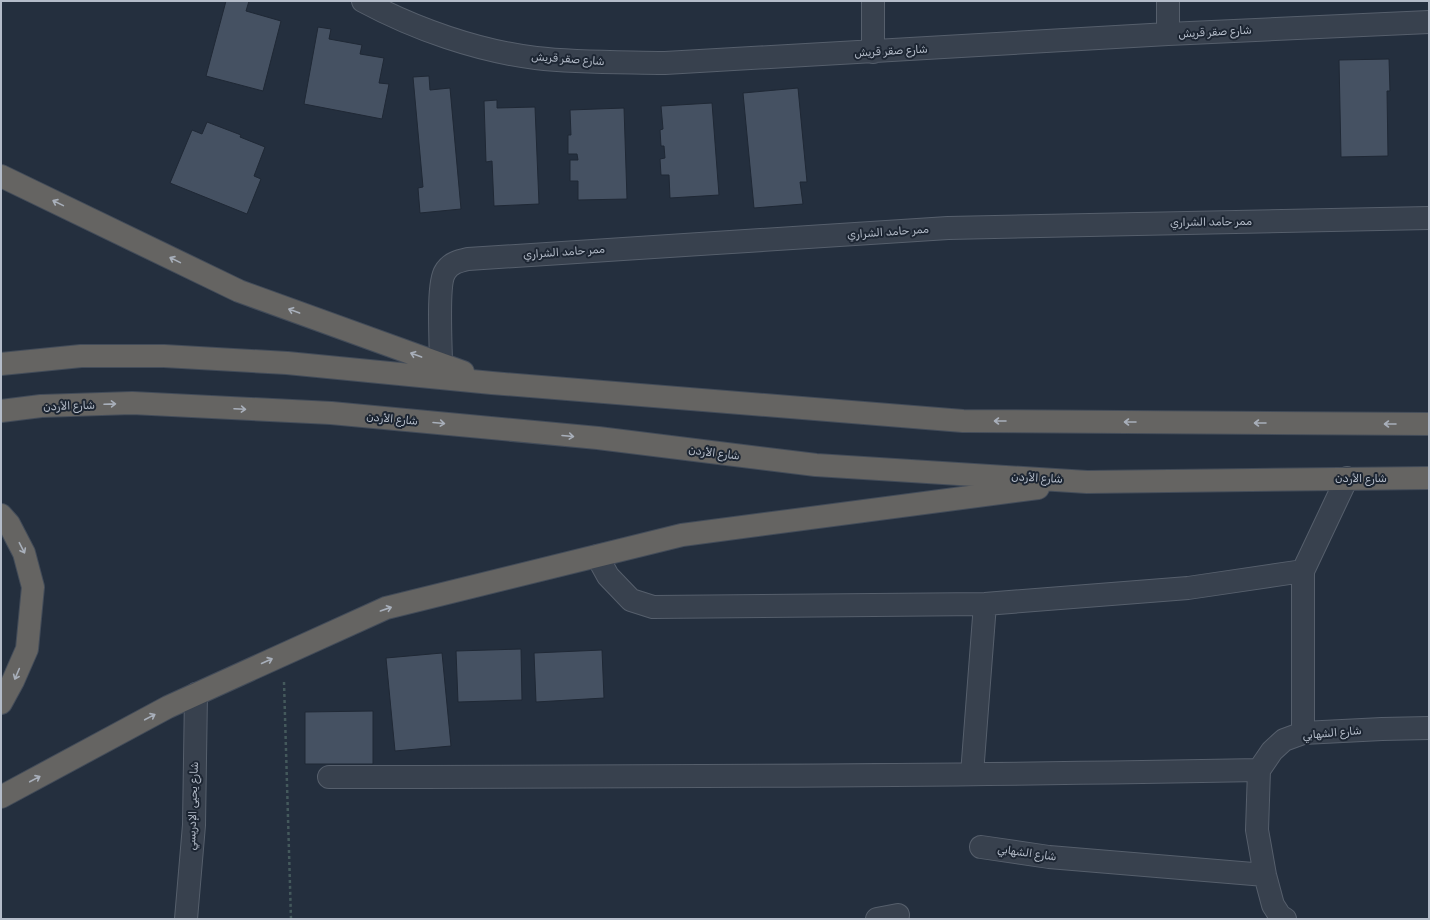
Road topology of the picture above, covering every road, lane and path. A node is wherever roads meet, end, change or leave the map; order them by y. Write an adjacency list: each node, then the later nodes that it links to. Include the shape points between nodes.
1 (363, 1): 4 (street, شارع صقر قريش)
2 (873, 1): 7 (street)
3 (1168, 1): 6 (street)
4 (384, 6): 7 (street, شارع صقر قريش, via 444,36 536,58 665,63)
5 (1429, 22): 6 (street, شارع صقر قريش)
6 (1168, 34): 7 (street, شارع صقر قريش)
7 (873, 52)
8 (1, 176): 11 (highway, one-way to 8, via 239,291)
9 (1429, 218): 11 (street, ممر حامد الشراري, via 948,228 468,259 454,262 444,273 440,289)
10 (1, 364): 12 (highway, via 81,356 164,356 287,363)
11 (441, 364): 12 (highway)
12 (492, 383): 14 (highway, one-way to 12, via 963,421)
13 (1, 411): 17 (highway, شارع الأردن, one-way to 17, via 41,406 132,403 331,413 598,438 816,465)
14 (1429, 424)
15 (1347, 478): 16 (highway, شارع الأردن); 17 (highway, شارع الأردن); 20 (street)
16 (1429, 478)
17 (1087, 482): 19 (highway, via 682,535)
18 (1, 515): 24 (highway, one-way to 24, via 9,524 24,553 33,587 27,649 14,681)
19 (597, 556): 21 (street, via 608,576 631,600 653,606); 22 (highway, one-way to 19, via 386,608)
20 (1303, 571): 21 (street, via 1188,588); 26 (street)
21 (985, 604): 28 (street)
22 (196, 694): 30 (highway, one-way to 22); 34 (street, شارع يحيى الإدريسي, via 194,825)
23 (284, 694): 35 (path)
24 (1, 703)
25 (1429, 728): 26 (street, شارع الشهابي)
26 (1303, 733): 27 (street, شارع الشهابي, via 1276,746)
27 (1259, 770): 28 (street); 32 (street, via 1257,830)
28 (972, 774): 29 (street)
29 (329, 777)
30 (1, 797)
31 (981, 847): 32 (street, شارع الشهابي, via 1049,857)
32 (1265, 875): 37 (street, via 1273,905)
33 (898, 915): 36 (street)
34 (186, 919)
35 (291, 919)
36 (877, 919)
37 (1285, 919)

